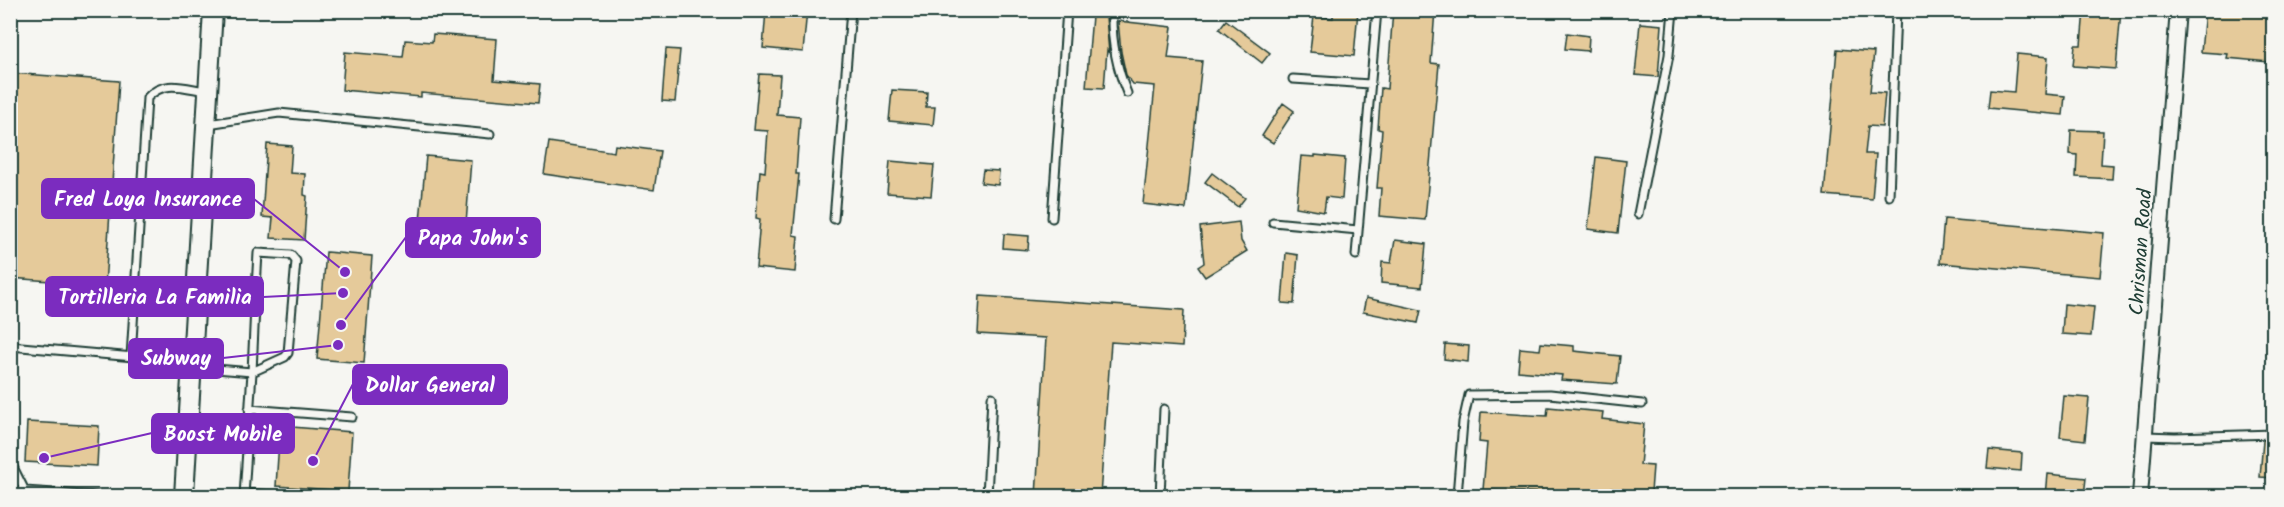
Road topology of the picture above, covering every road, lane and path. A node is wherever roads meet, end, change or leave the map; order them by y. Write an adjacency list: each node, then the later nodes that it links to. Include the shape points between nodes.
1 (213, 10): 11 (main road)
2 (851, 10): 18 (lane)
3 (1067, 10): 17 (lane)
4 (1112, 10): 12 (lane, via 1111,37)
5 (1377, 10): 10 (lane)
6 (1673, 10): 16 (lane, via 1669,55)
7 (1896, 10): 15 (lane)
8 (2178, 10): 34 (street, Chrisman Road)
9 (1293, 79): 10 (lane)
10 (1370, 84): 20 (lane)
11 (210, 92): 13 (main road); 25 (lane, via 163,86 147,98)
12 (1127, 93)
13 (208, 124): 14 (lane, via 279,113); 22 (main road)
14 (490, 134)
15 (1889, 196)
16 (1638, 214)
17 (1052, 218)
18 (834, 219)
19 (1273, 222): 20 (lane)
20 (1358, 230): 21 (lane)
21 (1356, 255)
22 (196, 302): 23 (lane); 26 (main road)
23 (255, 306): 27 (lane); 27 (lane, via 258,253 291,255 296,261 288,353)
24 (10, 346): 25 (lane)
25 (131, 357): 26 (lane)
26 (192, 365): 27 (lane); 40 (main road)
27 (252, 372): 30 (lane)
28 (992, 397): 42 (lane)
29 (1642, 404): 44 (lane, via 1550,394 1469,395)
30 (249, 409): 32 (lane); 38 (lane)
31 (1164, 409): 43 (lane)
32 (352, 417)
33 (2274, 434): 34 (lane)
34 (2145, 436): 45 (street, Chrisman Road)
35 (10, 466): 37 (lane)
36 (10, 491): 37 (lane)
37 (25, 494): 39 (lane)
38 (244, 495): 41 (lane)
39 (98, 496)
40 (184, 496)
41 (292, 496)
42 (987, 496)
43 (1160, 496)
44 (1457, 496)
45 (2140, 496)

